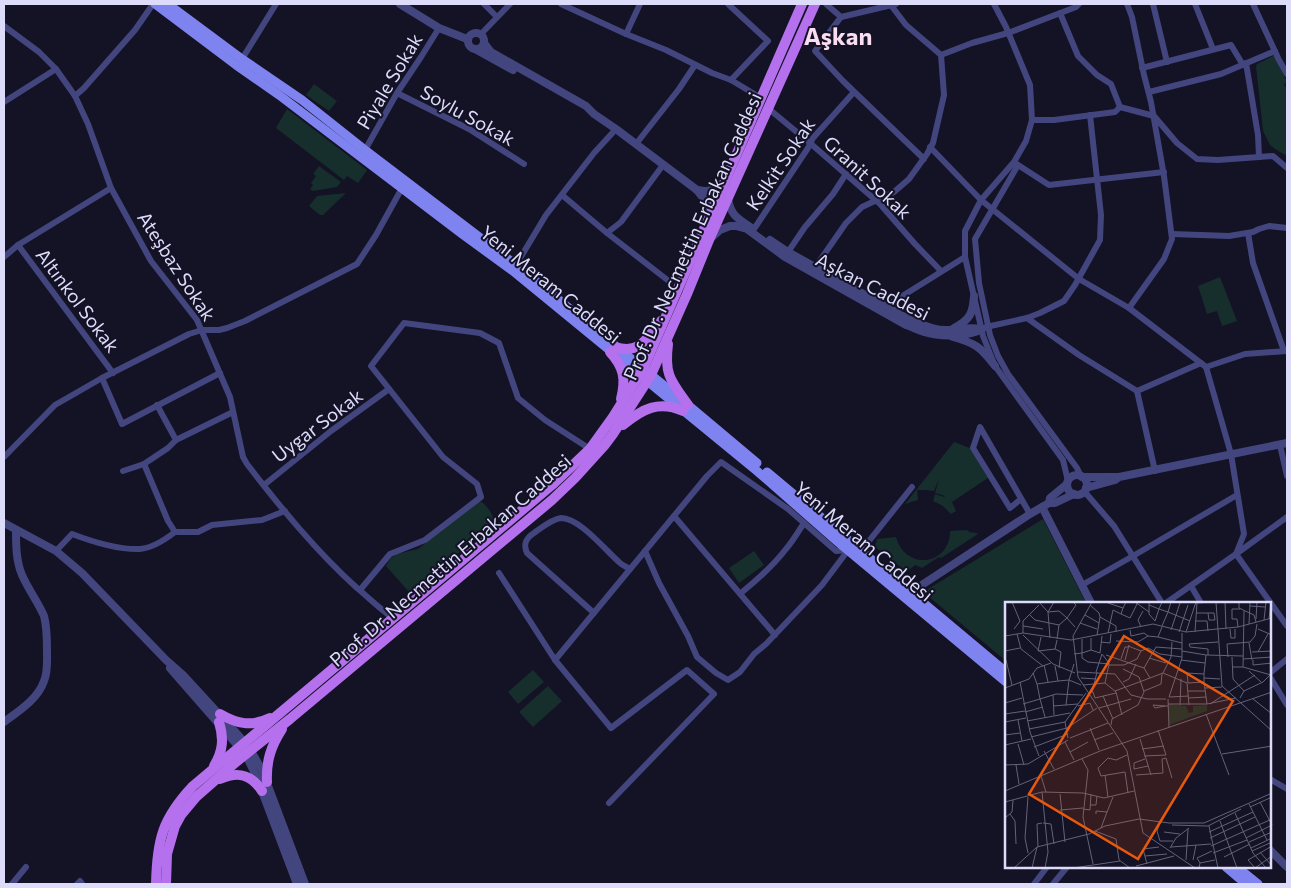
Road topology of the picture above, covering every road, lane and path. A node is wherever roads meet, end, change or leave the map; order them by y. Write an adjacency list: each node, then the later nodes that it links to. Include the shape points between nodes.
1 (154, 4): 46 (street, via 135,30); 71 (main road, Yeni Meram Caddesi)
2 (168, 4): 35 (main road, Yeni Meram Caddesi)
3 (276, 4): 35 (street)
4 (400, 4): 25 (street)
5 (484, 4): 22 (street)
6 (510, 4): 22 (street)
7 (561, 4): 28 (street)
8 (640, 4): 28 (street)
9 (728, 4): 42 (street, via 768,41)
10 (802, 4): 47 (main road, Prof. Dr. Necmettin Erbakan Caddesi)
11 (815, 4): 50 (main road, Prof. Dr. Necmettin Erbakan Caddesi)
12 (826, 4): 23 (street)
13 (893, 4): 23 (street); 34 (street, via 906,25)
14 (994, 4): 26 (street)
15 (1079, 4): 20 (street)
16 (1127, 4): 39 (street)
17 (1153, 4): 36 (street)
18 (1195, 4): 32 (street)
19 (1253, 4): 33 (street)
20 (1070, 6): 21 (street)
21 (1060, 13): 26 (street); 49 (street, via 1078,56 1111,84)
22 (497, 17): 27 (street)
23 (842, 17): 44 (street, via 815,51)
24 (4, 26): 40 (street, Ateşbaz Sokak)
25 (439, 28): 29 (street); 43 (street, Piyale Sokak)
26 (1008, 32): 34 (street); 54 (street, via 1030,85)
27 (481, 34): 29 (street, via 472,33); 30 (street)
28 (626, 34): 38 (street)
29 (467, 40): 31 (street)
30 (484, 43): 31 (street); 51 (street, via 492,52 586,106)
31 (475, 49): 51 (street)
32 (1212, 49): 36 (street); 37 (street, via 1231,45)
33 (1275, 51): 37 (street); 41 (street)
34 (941, 56): 58 (street, via 944,95)
35 (242, 59): 59 (main road, Yeni Meram Caddesi)
36 (1167, 62): 39 (street)
37 (1245, 64): 45 (street, via 1221,74); 60 (street)
38 (694, 65): 42 (street); 57 (street)
39 (1142, 68): 45 (street)
40 (56, 69): 46 (street, Ateşbaz Sokak); 48 (street)
41 (1287, 74)
42 (731, 80): 47 (street)
43 (397, 92): 59 (street, Piyale Sokak); 63 (street, Soylu Sokak, via 469,129)
44 (854, 92): 56 (street, Kelkit Sokak); 61 (street)
45 (1148, 92): 53 (street)
46 (75, 96): 70 (street, Ateşbaz Sokak)
47 (761, 98): 69 (main road, Prof. Dr. Necmettin Erbakan Caddesi)
48 (4, 102)
49 (1120, 107): 52 (street, via 1115,112); 53 (street)
50 (769, 109): 56 (street, Granit Sokak); 74 (main road, Prof. Dr. Necmettin Erbakan Caddesi)
51 (594, 114): 55 (street)
52 (1090, 115): 54 (street); 68 (street)
53 (1154, 116): 60 (street, via 1177,143 1197,159); 66 (street)
54 (1032, 120): 62 (street)
55 (616, 129): 57 (street); 73 (street)
56 (810, 143): 67 (street, Granit Sokak); 80 (street, Kelkit Sokak)
57 (636, 144): 64 (street)
58 (930, 147): 61 (street); 75 (street)
59 (365, 150): 89 (main road, Yeni Meram Caddesi)
60 (1259, 157): 65 (street, via 1273,156)
61 (924, 159): 76 (street, via 909,179)
62 (1016, 163): 68 (street, via 1049,185); 75 (street); 77 (street)
63 (524, 164)
64 (663, 165): 72 (street); 81 (street, via 621,222)
65 (1287, 168)
66 (1164, 172): 68 (street); 83 (street)
67 (846, 174): 76 (street, Granit Sokak); 86 (street)
68 (1096, 179): 92 (street, via 1101,215 1100,240)
69 (724, 183): 72 (street, via 707,192); 78 (main road, Prof. Dr. Necmettin Erbakan Caddesi)
70 (111, 188): 85 (street); 100 (street, Ateşbaz Sokak, via 151,261 198,320)
71 (402, 188): 100 (street, via 357,264 245,321 219,330); 103 (main road, Yeni Meram Caddesi)
72 (697, 190): 78 (street, via 707,203)
73 (562, 195): 81 (street); 89 (street)
74 (728, 199): 80 (street, Aşkan Caddesi, via 734,216); 84 (main road, Prof. Dr. Necmettin Erbakan Caddesi)
75 (981, 200): 77 (street); 88 (street, via 965,231)
76 (877, 201): 90 (street, via 862,207 846,223); 91 (street, Granit Sokak)
77 (992, 209): 92 (street); 99 (street, via 975,239)
78 (710, 215): 97 (main road, Prof. Dr. Necmettin Erbakan Caddesi)
79 (1287, 228): 82 (street, via 1269,226)
80 (753, 231): 84 (street, Aşkan Caddesi, via 730,226); 86 (street, Aşkan Caddesi)
81 (607, 233): 93 (street)
82 (1248, 233): 83 (street, via 1228,236); 104 (street, via 1252,263)
83 (1172, 234): 96 (street, via 1164,259)
84 (709, 240): 102 (main road, Prof. Dr. Necmettin Erbakan Caddesi)
85 (18, 245): 87 (street); 108 (street, Altınkol Sokak)
86 (787, 255): 90 (street, Aşkan Caddesi)
87 (4, 257)
88 (965, 257): 91 (street); 94 (street)
89 (516, 265): 103 (main road, Yeni Meram Caddesi)
90 (814, 270): 95 (street, Aşkan Caddesi)
91 (941, 271): 95 (street)
92 (1079, 280): 96 (street); 98 (street, via 1064,300)
93 (670, 282)
94 (974, 296): 99 (street); 101 (street, via 974,309 969,318)
95 (882, 308): 101 (street, Aşkan Caddesi)
96 (1129, 308): 105 (street)
97 (667, 315): 103 (main road, via 640,345 630,350); 109 (main road, Prof. Dr. Necmettin Erbakan Caddesi)
98 (1027, 318): 99 (street); 112 (street)
99 (985, 328): 101 (street, Aşkan Caddesi); 106 (street, via 984,336); 126 (street, via 1008,374)
100 (202, 330): 107 (street, Ateşbaz Sokak); 108 (street)
101 (947, 333): 106 (street, via 975,345)
102 (669, 334): 109 (main road, Prof. Dr. Necmettin Erbakan Caddesi); 115 (main road, via 668,374)
103 (613, 349): 109 (main road, Yeni Meram Caddesi); 114 (main road, via 624,378)
104 (1286, 351): 105 (street, via 1245,354)
105 (1204, 365): 112 (street); 121 (street)
106 (995, 366): 129 (street, via 1063,460)
107 (220, 372): 113 (street); 116 (street, Ateşbaz Sokak)
108 (113, 373): 110 (street)
109 (645, 375): 114 (main road, Prof. Dr. Necmettin Erbakan Caddesi); 115 (main road, Yeni Meram Caddesi); 117 (main road, Prof. Dr. Necmettin Erbakan Caddesi)
110 (102, 378): 113 (street, via 122,424); 122 (street, via 55,405)
111 (389, 389): 120 (street, via 370,366 404,323 480,333 499,343 518,398); 130 (street, Uygar Sokak); 155 (street, via 443,457 476,484 482,497 425,540 390,554)
112 (1137, 391): 125 (street)
113 (157, 405): 118 (street)
114 (619, 408): 120 (main road, Prof. Dr. Necmettin Erbakan Caddesi)
115 (685, 408): 117 (main road, via 665,406 646,409); 145 (main road, Yeni Meram Caddesi)
116 (233, 412): 118 (street); 130 (street, Ateşbaz Sokak, via 243,457)
117 (613, 434): 177 (main road, Prof. Dr. Necmettin Erbakan Caddesi, via 552,500)
118 (176, 440): 123 (street)
119 (1284, 444): 121 (street); 127 (street)
120 (590, 449): 167 (main road, Prof. Dr. Necmettin Erbakan Caddesi, via 546,491)
121 (1231, 454): 125 (street); 134 (street)
122 (4, 457)
123 (144, 464): 124 (street); 144 (street)
124 (123, 471)
125 (1155, 471): 128 (street)
126 (1081, 476): 128 (street); 129 (street, via 1074,476); 132 (street, via 1086,482)
127 (1287, 476)
128 (1119, 477): 132 (street)
129 (1068, 482): 133 (street); 136 (street)
130 (264, 485): 137 (street, Ateşbaz Sokak)
131 (912, 487): 148 (street)
132 (1085, 490): 133 (street); 150 (street)
133 (1074, 494): 136 (street)
134 (1237, 495): 149 (street, via 1244,534); 150 (street)
135 (1021, 498): 135 (street, via 998,459 980,427 973,448 1010,508); 138 (street)
136 (1045, 505): 138 (street); 153 (street)
137 (285, 511): 144 (street, via 262,520 212,525 198,532); 155 (street, Ateşbaz Sokak, via 338,571)
138 (1030, 514): 157 (street)
139 (674, 516): 142 (street, via 721,462); 147 (street); 156 (street)
140 (1287, 517): 149 (street)
141 (4, 523): 143 (street)
142 (804, 523): 145 (street, via 836,551); 156 (street, via 778,559)
143 (16, 530): 146 (street); 179 (street, via 16,550 22,575 45,619 46,671 44,682 30,702)
144 (175, 532): 146 (street, via 142,549 89,541 72,534)
145 (850, 547): 148 (main road, Yeni Meram Caddesi); 157 (main road, Yeni Meram Caddesi); 169 (street, via 822,585)
146 (56, 551): 178 (street, via 183,675)
147 (645, 551): 151 (street); 169 (street, via 697,657 716,673 728,680 740,672)
148 (861, 551): 157 (main road, Yeni Meram Caddesi)
149 (1238, 551): 154 (street); 162 (street)
150 (1133, 556): 153 (street); 159 (street)
151 (630, 569): 165 (street); 165 (street, via 574,522 559,518 528,537 525,542 527,553)
152 (499, 573): 171 (street)
153 (1082, 585): 158 (street)
154 (1191, 586): 160 (street); 161 (street)
155 (360, 590): 167 (street, Ateşbaz Sokak)
156 (740, 593): 169 (street)
157 (908, 595): 172 (main road, Yeni Meram Caddesi); 175 (main road, Yeni Meram Caddesi)
158 (1091, 602)
159 (1163, 602)
160 (1166, 602)
161 (1200, 602)
162 (1271, 602)
163 (1271, 603): 164 (street)
164 (1277, 612): 166 (street); 168 (street)
165 (594, 613): 171 (street)
166 (1271, 616)
167 (393, 618): 177 (main road, Prof. Dr. Necmettin Erbakan Caddesi)
168 (1287, 626)
169 (775, 634)
170 (1287, 659): 173 (street)
171 (555, 660): 186 (street, via 611,728 686,670 714,694)
172 (1005, 671)
173 (1271, 674)
174 (1271, 677): 176 (street)
175 (1005, 681)
176 (1287, 704)
177 (285, 717): 178 (main road, via 252,724); 180 (main road, Prof. Dr. Necmettin Erbakan Caddesi); 183 (main road, via 270,751)
178 (219, 718): 180 (street); 181 (main road, via 221,751)
179 (4, 722)
180 (246, 749): 181 (main road, Prof. Dr. Necmettin Erbakan Caddesi); 183 (street); 184 (main road, Prof. Dr. Necmettin Erbakan Caddesi)
181 (209, 773): 197 (main road, Prof. Dr. Necmettin Erbakan Caddesi, via 184,796 169,816 158,849)
182 (1271, 780): 185 (street)
183 (264, 786): 184 (main road, via 239,775 225,777); 199 (street); 200 (street)
184 (204, 789): 198 (main road, Prof. Dr. Necmettin Erbakan Caddesi, via 175,826 167,854)
185 (1287, 789)
186 (609, 803)
187 (1271, 851): 189 (street)
188 (26, 867): 194 (street)
189 (1287, 867)
190 (1046, 868): 201 (street)
191 (1066, 868): 202 (street)
192 (1227, 868): 203 (main road)
193 (1239, 868): 204 (main road)
194 (12, 884)
195 (77, 884): 196 (street)
196 (82, 884)
197 (156, 884)
198 (166, 884)
199 (297, 884)
200 (305, 884)
201 (1034, 884)
202 (1053, 884)
203 (1246, 884)
204 (1258, 884)

